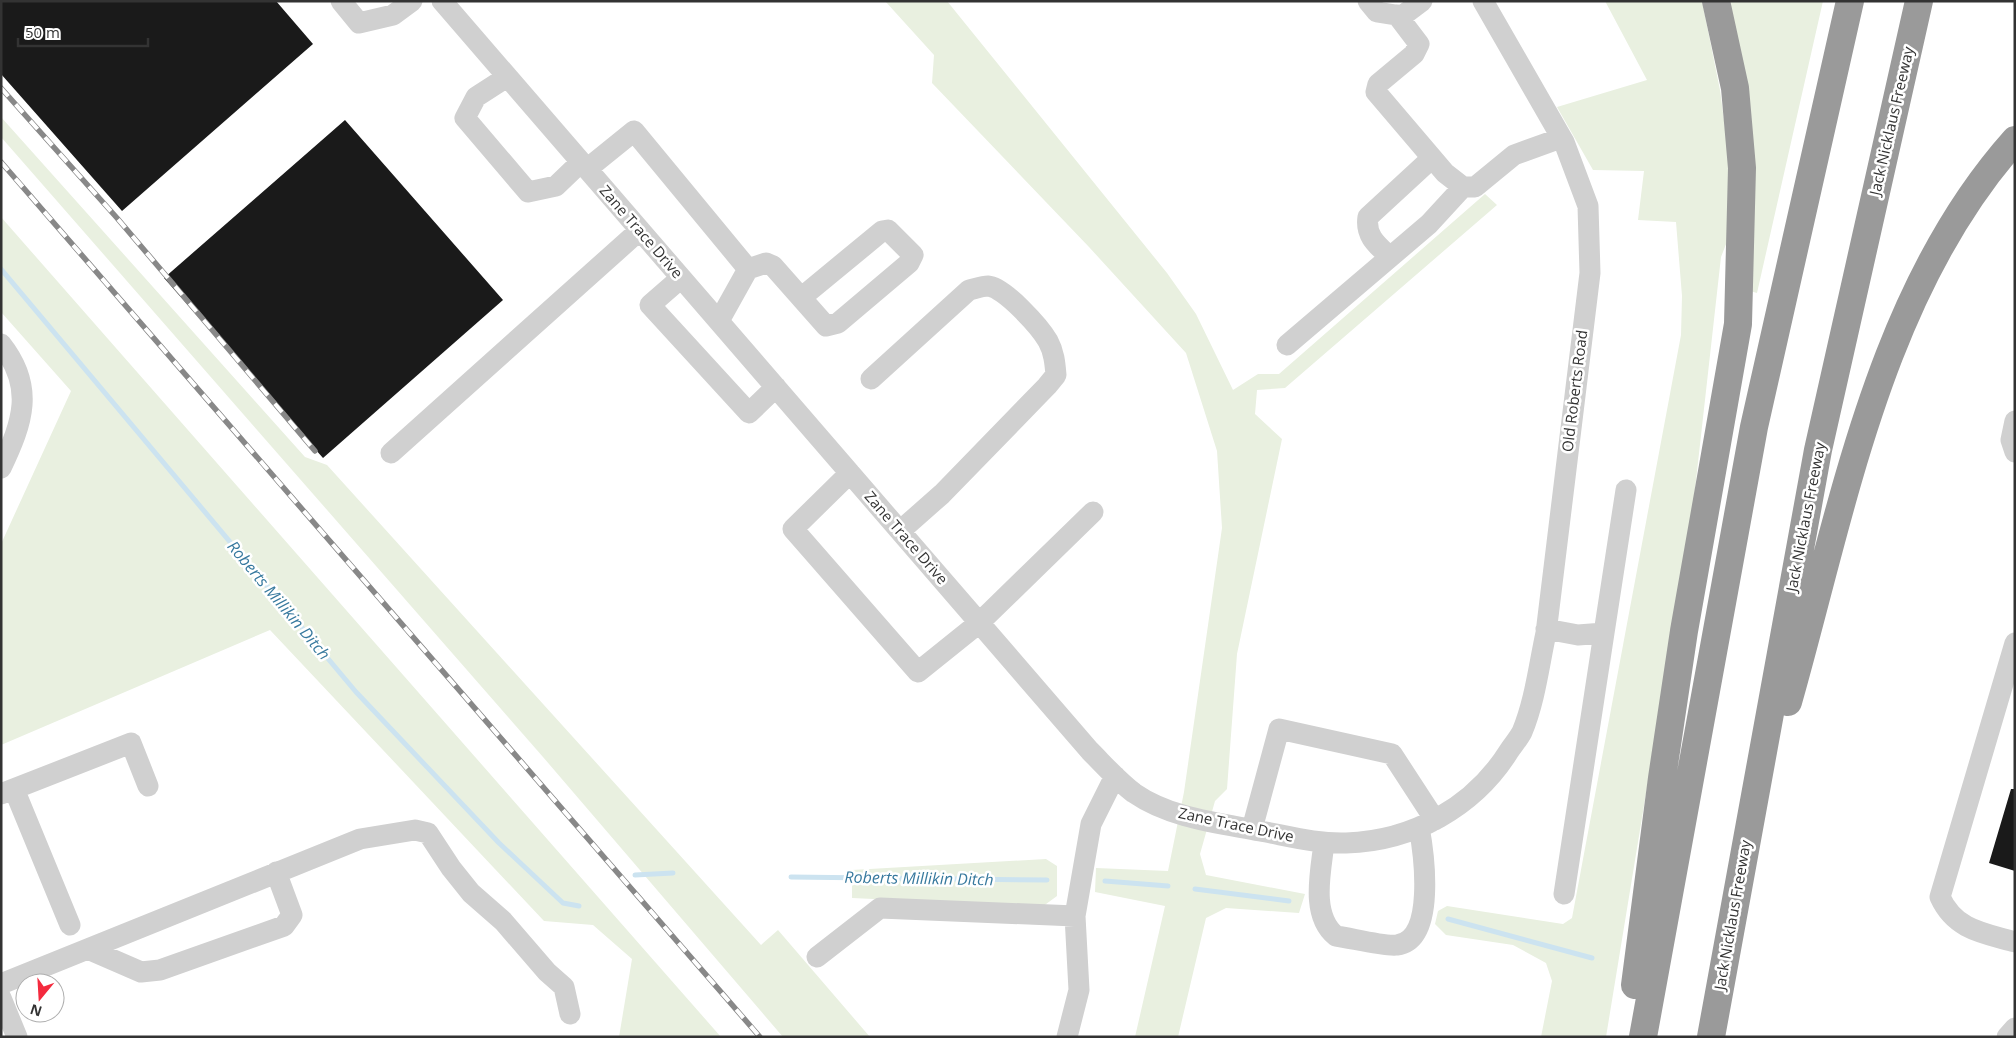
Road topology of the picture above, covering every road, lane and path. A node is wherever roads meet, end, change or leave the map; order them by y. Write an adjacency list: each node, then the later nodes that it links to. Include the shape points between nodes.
1 (341, 1): 2 (street, via 359,23 393,16)
2 (412, 1)
3 (442, 1): 11 (street, Zane Trace Drive)
4 (1368, 1): 10 (street, via 1377,12)
5 (1422, 1): 10 (street, via 1402,16)
6 (1483, 1): 12 (street, Old Roberts Road)
7 (1716, 1): 60 (highway, via 1735,88 1742,168 1738,324 1665,759 1635,980)
8 (1850, 1): 61 (highway, via 1754,427)
9 (1919, 1): 46 (highway, Jack Nicklaus Freeway, via 1818,450)
10 (1397, 15): 14 (street, via 1419,44 1414,54 1378,84 1376,92)
11 (507, 77): 15 (street, Zane Trace Drive); 15 (street, via 476,97 465,118 528,192 556,186)
12 (1561, 138): 16 (street, via 1514,155 1475,187); 36 (street, Old Roberts Road, via 1588,206 1590,265)
13 (2015, 140): 46 (highway, via 1962,209 1931,260 1882,377 1855,459)
14 (1432, 158): 16 (street); 18 (street, via 1368,217 1366,228 1370,237)
15 (584, 165): 17 (street, Zane Trace Drive); 19 (street, via 634,131)
16 (1463, 188): 18 (street, via 1429,224)
17 (640, 230): 20 (street, Zane Trace Drive); 29 (street)
18 (1390, 257): 24 (street)
19 (748, 269): 21 (street, via 766,263 773,266); 22 (street)
20 (681, 278): 22 (street, Zane Trace Drive); 26 (street, via 650,305 749,413)
21 (802, 297): 21 (street, via 882,231 888,230 913,255 909,263 838,323 826,326)
22 (719, 321): 26 (street, Zane Trace Drive)
23 (1, 344): 30 (street, via 12,358 22,384 23,400 15,439)
24 (1287, 345)
25 (871, 378): 34 (street, via 969,290 988,286 1002,291 1030,320 1047,340 1055,357 1056,375 1047,386 942,494)
26 (776, 387): 31 (street, Zane Trace Drive)
27 (2015, 421): 28 (street, via 2011,440)
28 (2015, 452)
29 (391, 454)
30 (1, 468)
31 (850, 473): 34 (street, Zane Trace Drive); 35 (street, via 793,530 918,672)
32 (1626, 490): 37 (street)
33 (1093, 512): 35 (street)
34 (900, 531): 35 (street, Zane Trace Drive)
35 (979, 623): 39 (street, Zane Trace Drive)
36 (1546, 629): 37 (street, via 1578,635); 41 (street, Old Roberts Road, via 1521,732)
37 (1604, 634): 48 (street)
38 (2015, 643): 51 (street, via 1940,897 1956,921 1978,932)
39 (1115, 776): 44 (street, Zane Trace Drive, via 1135,793 1176,813); 49 (street, via 1091,824)
40 (148, 786): 42 (street, via 131,743)
41 (1480, 789): 43 (street, Zane Trace Drive)
42 (7, 791): 50 (street)
43 (1427, 824): 44 (street, via 1392,754 1279,729); 45 (street, Zane Trace Drive, via 1392,837 1365,842); 45 (street, via 1419,929 1410,940 1397,946 1336,936 1331,932 1321,910 1319,889)
44 (1252, 829): 45 (street, Zane Trace Drive)
45 (1324, 842)
46 (1743, 857): 62 (highway, Jack Nicklaus Freeway)
47 (276, 872): 52 (street); 52 (street, via 292,915 284,926 160,970 141,972); 56 (street, via 360,839 415,830 428,833 471,893 503,921 564,987)
48 (1564, 894)
49 (1075, 916): 53 (street, via 880,908); 59 (street, via 1079,990)
50 (70, 925)
51 (2015, 942)
52 (88, 949): 54 (street)
53 (816, 956)
54 (1, 984)
55 (1, 998): 58 (street)
56 (570, 1014)
57 (2015, 1028): 63 (street)
58 (17, 1037)
59 (1067, 1037)
60 (1632, 1037)
61 (1643, 1037)
62 (1711, 1037)
63 (2007, 1037)

